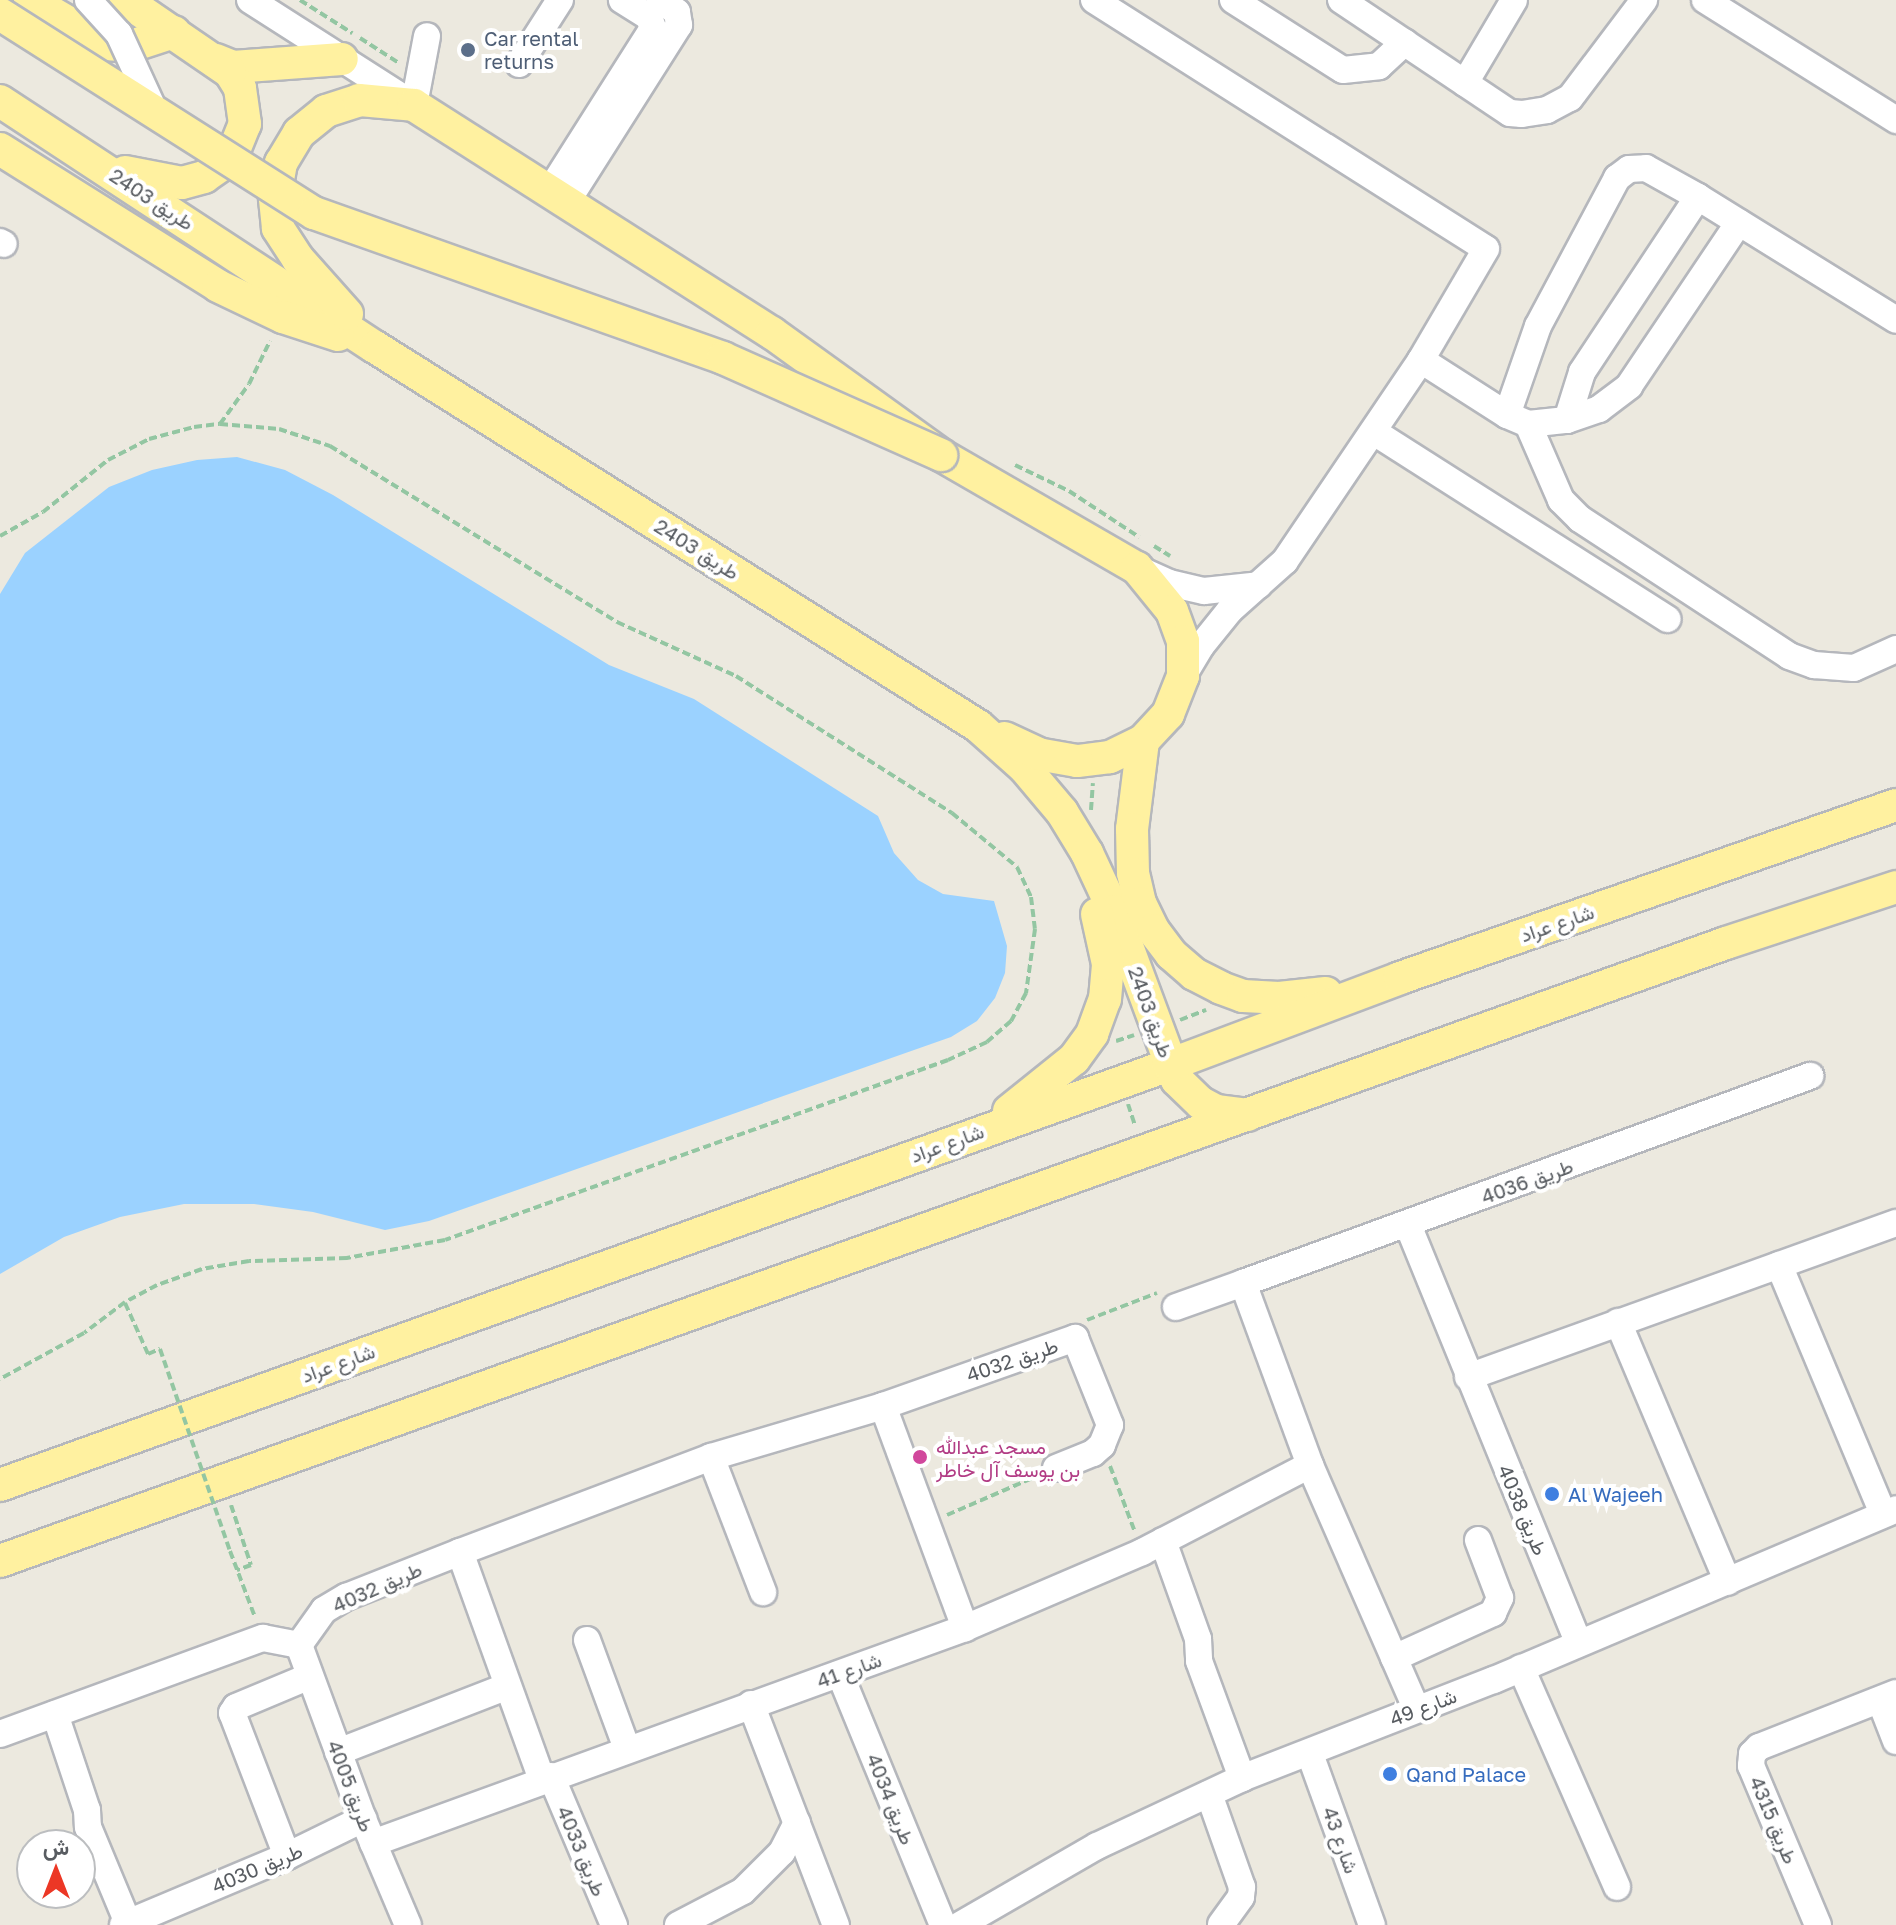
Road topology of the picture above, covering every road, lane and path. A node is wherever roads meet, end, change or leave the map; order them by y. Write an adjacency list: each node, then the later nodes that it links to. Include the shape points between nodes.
1 (88, 0): 23 (street, bridge, via 119,34)
2 (125, 0): 14 (main road)
3 (250, 0): 17 (street)
4 (560, 0): 19 (street)
5 (622, 0): 27 (street, via 649,17 653,28)
6 (660, 0): 27 (street, via 677,12 679,25)
7 (1094, 0): 33 (street, via 1486,249)
8 (1233, 0): 16 (street, via 1343,70 1379,66)
9 (1341, 0): 16 (street)
10 (1514, 0): 20 (street)
11 (1644, 0): 20 (street, via 1570,98 1559,105 1535,113 1510,113)
12 (1705, 0): 24 (street)
13 (11, 10): 14 (main road, via 105,44 131,46); 23 (main road, bridge, via 68,57)
14 (159, 17): 18 (main road)
15 (427, 36): 22 (street)
16 (1405, 42): 20 (street)
17 (342, 59): 18 (main road, via 233,67); 22 (street)
18 (216, 60): 26 (main road, via 240,88 245,106 245,124 231,158 204,177 182,183)
19 (519, 64)
20 (1465, 83)
21 (0, 101): 26 (main road, طريق 2403)
22 (414, 105): 27 (main road); 32 (main road, via 359,100 326,111 299,133 281,163 275,197 278,228 298,259)
23 (154, 110): 38 (main road, bridge, via 314,213 723,358)
24 (1896, 120)
25 (0, 149): 30 (main road, via 218,286)
26 (102, 167): 32 (main road, طريق 2403)
27 (557, 197): 38 (main road, via 772,333)
28 (1698, 197): 29 (street); 34 (street, via 1646,168 1629,169 1617,178 1538,326); 35 (street, via 1582,372)
29 (1739, 222): 31 (street); 35 (street, via 1629,386 1599,409)
30 (283, 317): 32 (main road); 36 (path, via 249,384)
31 (1896, 320)
32 (375, 347): 45 (main road, طريق 2403)
33 (1421, 360): 34 (street); 37 (street)
34 (1517, 420): 35 (street); 43 (street, via 1561,500 1580,519 1789,656 1814,665 1854,668)
35 (1567, 420)
36 (220, 424): 39 (path, via 149,439); 61 (path, via 279,429 330,446 617,622 736,676 952,813 1017,867 1031,897 1033,961 1026,993 1011,1021 987,1042 948,1060 445,1240 347,1258 249,1261 202,1269)
37 (1374, 432): 41 (street, via 1285,561); 42 (street)
38 (941, 455): 40 (main road)
39 (0, 536)
40 (1137, 568): 41 (street, via 1204,591); 44 (main road, via 1172,611 1183,641)
41 (1262, 584): 44 (street, via 1217,625)
42 (1667, 619)
43 (1896, 649)
44 (1183, 676): 46 (main road, via 1168,714)
45 (978, 726): 47 (main road, via 1039,754); 50 (main road, طريق 2403, via 1024,767 1062,812)
46 (1143, 741): 47 (main road); 52 (main road, via 1132,829 1133,873 1140,903 1171,954 1194,974 1243,996 1321,994)
47 (1095, 759): 49 (path)
48 (1896, 805): 52 (main road, شارع عراد)
49 (1090, 816)
50 (1087, 853): 53 (main road, طريق 2403, via 1114,911); 56 (main road, via 1086,878 1108,964 1105,999 1092,1034 1074,1059)
51 (1896, 887): 55 (main road)
52 (1400, 978): 53 (main road, شارع عراد)
53 (1169, 1065): 55 (main road, طريق 2403, via 1201,1103 1216,1111); 56 (main road, شارع عراد)
54 (1810, 1076): 58 (street, طريق 4036)
55 (1249, 1115): 79 (main road)
56 (983, 1130): 72 (main road, شارع عراد)
57 (1896, 1223): 59 (street)
58 (1408, 1225): 60 (street, طريق 4036); 65 (street, طريق 4038)
59 (1779, 1265): 63 (street); 74 (street)
60 (1243, 1283): 62 (street, طريق 4036); 70 (street)
61 (125, 1302): 66 (path, via 73,1340); 80 (path, bridge, via 148,1354 160,1349)
62 (1176, 1307): 64 (path, via 1166,1290 1071,1326)
63 (1618, 1322): 65 (street); 81 (street)
64 (1075, 1338): 67 (street, طريق 4032); 68 (street, طريق 4032, via 1109,1416)
65 (1468, 1377): 86 (street, طريق 4038)
66 (0, 1379)
67 (883, 1406): 69 (street, طريق 4032); 75 (street)
68 (1102, 1445): 71 (street); 77 (path)
69 (711, 1457): 78 (street, طريق 4032); 82 (street)
70 (1310, 1465): 77 (street, شارع 41); 88 (street)
71 (1056, 1468): 75 (path)
72 (0, 1485)
73 (228, 1497): 80 (path, via 251,1565)
74 (1889, 1512): 81 (street, شارع 49)
75 (927, 1524): 83 (street)
76 (1478, 1540): 88 (street, via 1500,1598 1493,1613)
77 (1153, 1546): 83 (street, شارع 41); 103 (street, via 1198,1639 1199,1661)
78 (460, 1552): 87 (street, طريق 4032, via 346,1597 324,1610); 92 (street, طريق 4033)
79 (0, 1561)
80 (237, 1570): 84 (path)
81 (1728, 1582): 86 (street, شارع 49)
82 (763, 1592)
83 (965, 1628): 90 (street, شارع 41)
84 (263, 1638): 87 (street); 96 (street)
85 (587, 1640): 99 (street)
86 (1579, 1643): 89 (street, شارع 49)
87 (299, 1645): 91 (street, طريق 4005)
88 (1394, 1658): 95 (street)
89 (1521, 1668): 95 (street, شارع 49); 108 (street)
90 (840, 1674): 94 (street, شارع 41); 114 (street, طريق 4034)
91 (310, 1676): 100 (street, طريق 4005); 107 (street, via 232,1713)
92 (508, 1686): 100 (street); 102 (street, طريق 4033)
93 (1888, 1697): 98 (street, طريق 4315); 118 (street, طريق 4315, via 1752,1754 1751,1766)
94 (751, 1704): 99 (street, شارع 41); 105 (street)
95 (1416, 1708): 101 (street, شارع 49)
96 (55, 1714): 97 (street); 109 (street, via 88,1827)
97 (0, 1734)
98 (1896, 1741)
99 (627, 1749): 102 (street, شارع 41)
100 (338, 1752): 106 (street, طريق 4005)
101 (1310, 1754): 103 (street, شارع 49); 117 (street, شارع 43)
102 (546, 1778): 106 (street, شارع 41); 111 (street, طريق 4033)
103 (1242, 1778): 104 (street, شارع 49)
104 (1209, 1794): 115 (street, شارع 49, via 1097,1846); 116 (street, via 1242,1887)
105 (797, 1823): 112 (street, via 782,1852 743,1891); 113 (street)
106 (368, 1831): 107 (street, طريق 4030); 110 (street, طريق 4005)
107 (287, 1856): 109 (street, طريق 4030)
108 (1617, 1887)
109 (139, 1922)
110 (408, 1925)
111 (614, 1925)
112 (678, 1925)
113 (836, 1925)
114 (943, 1925)
115 (960, 1925)
116 (1221, 1925)
117 (1372, 1925)
118 (1818, 1925)

